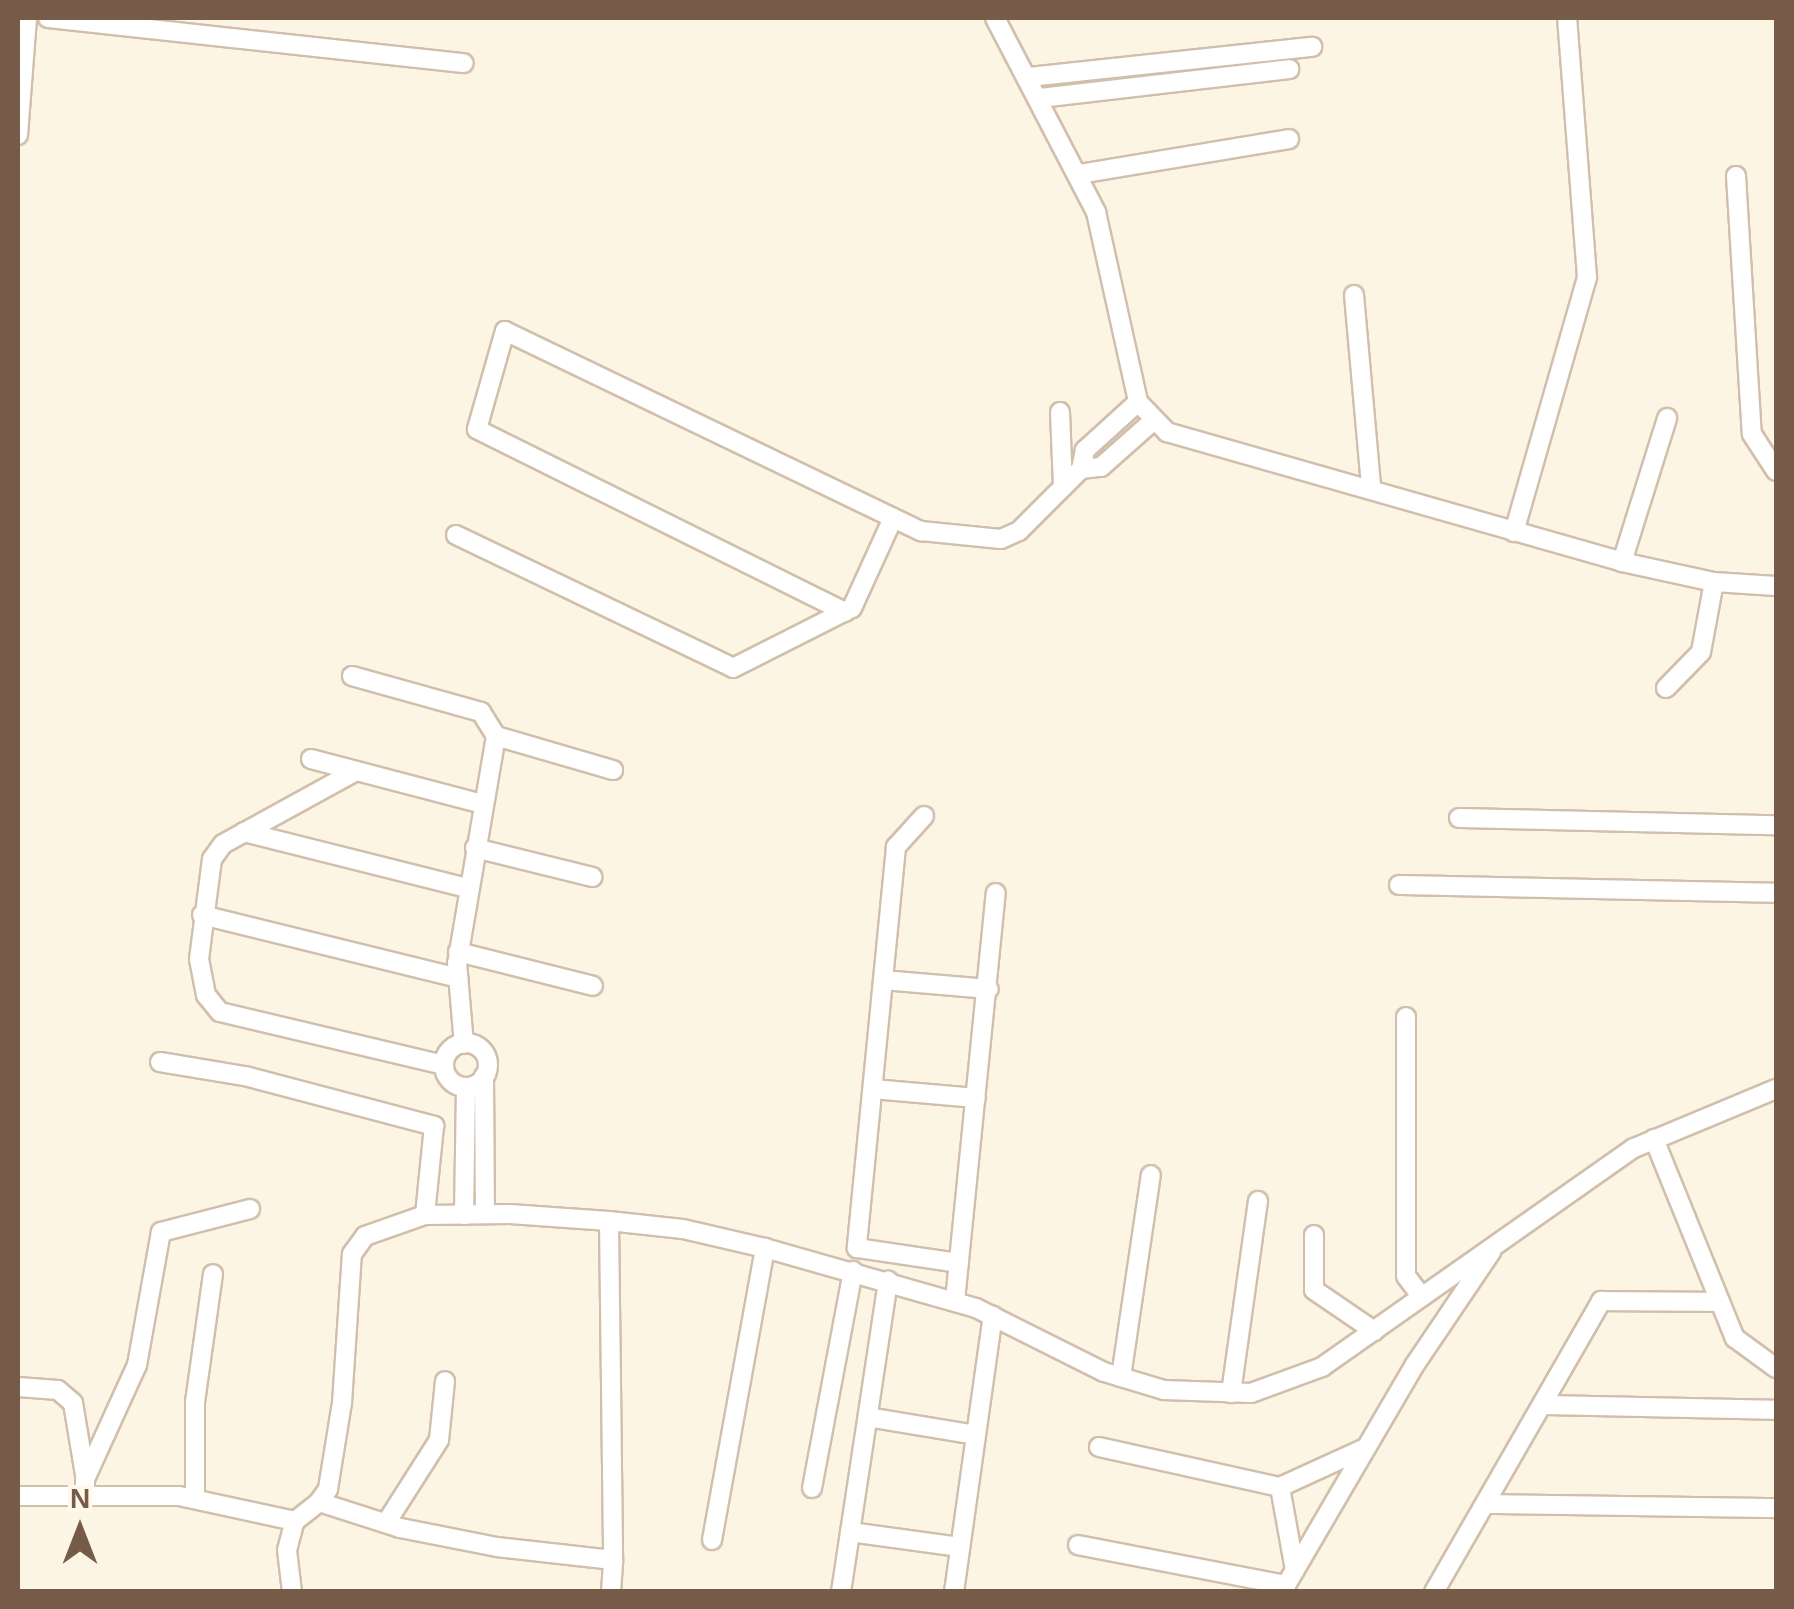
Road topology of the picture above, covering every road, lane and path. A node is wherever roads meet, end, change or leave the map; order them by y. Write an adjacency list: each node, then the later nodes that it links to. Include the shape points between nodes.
1 (27, 18): 10 (street)
2 (48, 18): 6 (street)
3 (996, 18): 8 (street)
4 (1567, 18): 25 (street, via 1586,277)
5 (1312, 47): 8 (street)
6 (464, 63)
7 (1289, 69): 9 (street)
8 (1029, 77): 9 (street)
9 (1040, 98): 13 (street)
10 (18, 126): 11 (street)
11 (18, 135)
12 (1289, 139): 13 (street)
13 (1080, 174): 16 (street, via 1104,238)
14 (1736, 176): 21 (street, via 1752,434)
15 (1354, 295): 23 (street)
16 (1138, 402): 19 (street); 20 (street, via 1085,450)
17 (1060, 412): 22 (street)
18 (1667, 418): 27 (street)
19 (1153, 421): 20 (street, via 1101,467); 23 (street, via 1167,432)
20 (1081, 469): 22 (street)
21 (1776, 471)
22 (1064, 486): 24 (street, via 1019,531 1001,539 921,531)
23 (1371, 486): 25 (street)
24 (894, 518): 30 (street); 30 (street, via 505,331 477,429)
25 (1514, 532): 27 (street)
26 (456, 535): 30 (street, via 733,668)
27 (1622, 562): 28 (street)
28 (1714, 582): 29 (street); 32 (street, via 1701,652)
29 (1776, 586)
30 (845, 612)
31 (352, 676): 33 (street, via 481,712)
32 (1666, 688)
33 (496, 736): 35 (street); 37 (street)
34 (311, 760): 36 (street)
35 (614, 770)
36 (356, 771): 37 (street); 41 (street)
37 (483, 804): 42 (street)
38 (924, 816): 51 (street, via 896,847)
39 (1459, 818): 40 (street)
40 (1776, 825)
41 (244, 832): 45 (street); 48 (street, via 212,859)
42 (475, 848): 43 (street); 45 (street)
43 (592, 877)
44 (1399, 885): 47 (street)
45 (467, 888): 49 (street)
46 (996, 893): 53 (street)
47 (1776, 893)
48 (202, 915): 50 (street); 57 (street, via 201,978 220,1012)
49 (458, 952): 50 (street); 52 (street)
50 (458, 978): 55 (street)
51 (882, 980): 53 (street); 60 (street)
52 (593, 986)
53 (988, 989): 62 (street)
54 (1406, 1016): 78 (street, via 1406,1276)
55 (464, 1044): 57 (street, via 448,1052); 58 (street, via 485,1055)
56 (160, 1062): 69 (street, via 245,1076 434,1126)
57 (444, 1065): 59 (street, via 453,1083)
58 (484, 1076): 59 (street); 68 (street)
59 (466, 1087): 67 (street)
60 (873, 1089): 62 (street); 74 (street, via 857,1248)
61 (1776, 1089): 63 (street)
62 (976, 1098): 74 (street)
63 (1654, 1139): 72 (street); 80 (street)
64 (1152, 1175): 84 (street)
65 (1258, 1201): 87 (street)
66 (250, 1209): 94 (street, via 161,1232 137,1365)
67 (464, 1214): 68 (street); 69 (street)
68 (485, 1214): 70 (street)
69 (425, 1216): 99 (street, via 365,1236 352,1254 342,1403)
70 (609, 1221): 73 (street); 108 (street)
71 (1314, 1235): 82 (street, via 1314,1290)
72 (1494, 1246): 78 (street); 93 (street)
73 (764, 1248): 75 (street); 105 (street)
74 (959, 1263): 79 (street)
75 (853, 1271): 77 (street); 96 (street)
76 (213, 1274): 98 (street, via 195,1402)
77 (888, 1280): 79 (street); 90 (street)
78 (1422, 1297): 82 (street)
79 (955, 1302): 81 (street)
80 (1720, 1302): 83 (street, via 1742,1347); 88 (street, via 1601,1301)
81 (993, 1316): 84 (street); 91 (street)
82 (1374, 1331): 87 (street, via 1292,1382)
83 (1776, 1368)
84 (1121, 1377): 87 (street, via 1164,1390)
85 (445, 1381): 102 (street, via 439,1440)
86 (18, 1387): 94 (street, via 58,1390 73,1403)
87 (1231, 1394)
88 (1543, 1405): 89 (street); 100 (street)
89 (1776, 1410)
90 (868, 1416): 91 (street); 104 (street)
91 (976, 1434): 107 (street)
92 (1099, 1447): 95 (street)
93 (1366, 1448): 95 (street); 109 (street)
94 (85, 1487): 97 (street); 98 (street)
95 (1280, 1487): 109 (street)
96 (812, 1488)
97 (18, 1496)
98 (195, 1498): 103 (street)
99 (320, 1502): 102 (street); 103 (street)
100 (1488, 1504): 101 (street); 114 (street)
101 (1776, 1508)
102 (388, 1520): 108 (street, via 497,1547)
103 (295, 1521): 110 (street, via 286,1550)
104 (850, 1532): 107 (street); 112 (street)
105 (712, 1540)
106 (1078, 1545): 109 (street)
107 (960, 1547): 113 (street)
108 (613, 1560): 111 (street)
109 (1288, 1582)
110 (292, 1592)
111 (611, 1592)
112 (841, 1592)
113 (954, 1592)
114 (1434, 1592)

